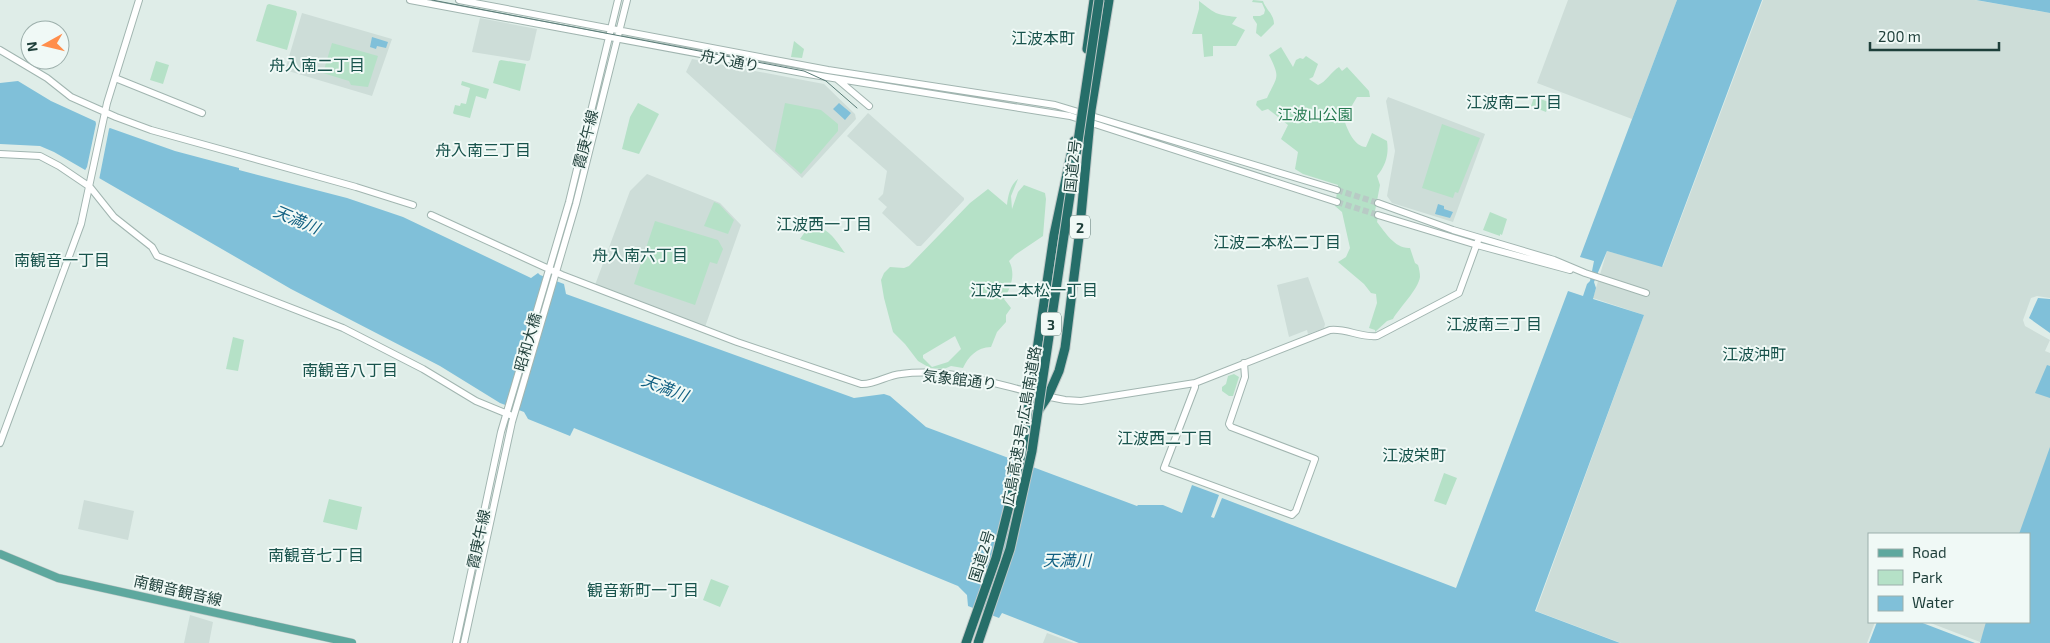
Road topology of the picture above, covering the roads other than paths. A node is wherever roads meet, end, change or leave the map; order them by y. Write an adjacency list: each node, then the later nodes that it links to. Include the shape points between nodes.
1 (139, 0): 14 (street)
2 (410, 0): 11 (street, 舟入通り)
3 (459, 0): 9 (street, 舟入通り)
4 (618, 0): 9 (street, 霞庚午線)
5 (627, 0): 10 (street, 昭和大橋)
6 (1094, 0): 19 (highway, 国道2号 / 2)
7 (1099, 0): 48 (highway, 広島高速3号;広島南道路 / 3, bridge, via 1032,451 1010,549)
8 (1109, 0): 20 (highway, 国道2号 / 2)
9 (612, 28): 10 (street, 舟入通り); 11 (street, 霞庚午線)
10 (620, 30): 12 (street, 昭和大橋); 19 (street, 舟入通り, via 828,70 1055,105)
11 (609, 38): 12 (street, 舟入通り); 31 (street, 霞庚午線)
12 (618, 39): 15 (street, 舟入通り); 33 (street, 昭和大橋)
13 (0, 50): 17 (street, via 47,78 71,97)
14 (115, 78): 17 (street); 18 (street)
15 (837, 79): 16 (street); 19 (street, 舟入通り)
16 (869, 106)
17 (105, 112): 22 (street); 26 (street, via 151,130)
18 (202, 114)
19 (1080, 115): 20 (street); 37 (highway, 国道2号 / 2, via 1054,235)
20 (1090, 118): 23 (street); 24 (street); 38 (highway, 国道2号 / 2, via 1065,348)
21 (0, 154): 22 (street, via 40,156)
22 (90, 187): 39 (street, via 114,217 152,247 157,256 343,328 417,365 476,401); 41 (street, via 81,224)
23 (1337, 190)
24 (1337, 202)
25 (1378, 203): 29 (street)
26 (413, 205)
27 (431, 215): 31 (street, 気象館通り)
28 (1378, 215): 30 (street)
29 (1479, 238): 30 (street, 気象館通り); 32 (street, via 1554,260)
30 (1477, 245): 32 (street); 35 (street, 気象館通り, via 1463,287 1450,299 1377,336 1330,330)
31 (548, 273): 33 (street, 気象館通り); 39 (street, 昭和大橋)
32 (1591, 275): 34 (street)
33 (556, 276): 37 (street, 気象館通り, via 861,384 902,374 935,374 977,379); 40 (street, 昭和大橋)
34 (1646, 293)
35 (1244, 364): 36 (street, 気象館通り); 36 (street, via 1245,377 1229,424 1315,459 1292,514 1164,468)
36 (1195, 383): 38 (street, 気象館通り, via 1073,402)
37 (1031, 392): 38 (street, 気象館通り); 42 (highway, 国道2号 / 2)
38 (1048, 396): 42 (highway, 国道2号 / 2)
39 (507, 410): 40 (street); 45 (street, 霞庚午線)
40 (515, 413): 46 (street, 昭和大橋)
41 (0, 443)
42 (1022, 446): 47 (highway, 国道2号 / 2, via 996,558)
43 (0, 554): 44 (main road, 南観音観音線, via 58,578)
44 (352, 643)
45 (456, 643)
46 (464, 643)
47 (966, 643)
48 (978, 643)

